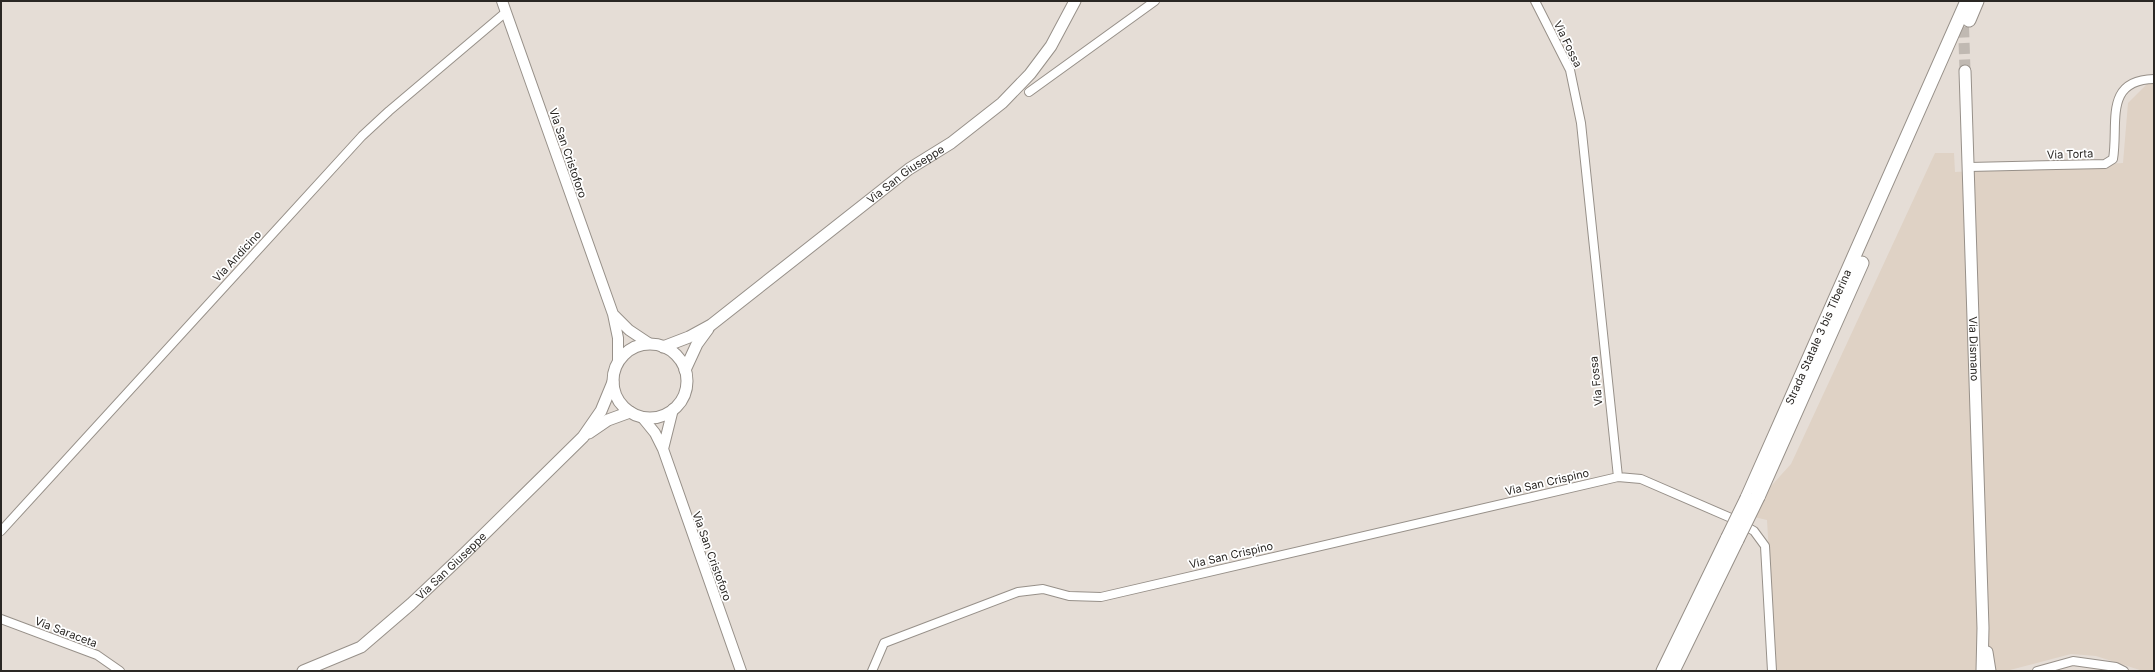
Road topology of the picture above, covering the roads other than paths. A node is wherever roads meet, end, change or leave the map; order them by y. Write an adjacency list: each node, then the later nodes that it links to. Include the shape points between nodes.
1 (502, 1): 7 (street, Via San Cristoforo)
2 (1075, 1): 13 (main road, Via San Giuseppe, via 1051,46 1030,74 1002,103 951,143 909,169)
3 (1155, 1): 10 (street)
4 (1535, 1): 24 (street, Via Fossa, via 1570,70 1581,123)
5 (1967, 1): 25 (highway, Strada Statale 3 bis Tiberina)
6 (1977, 1): 25 (highway, Strada Statale 3 bis Tiberina)
7 (506, 12): 12 (street, Via San Cristoforo); 26 (street, Via Andicino, via 362,136)
8 (1965, 71): 11 (main road, Via Dismano)
9 (2154, 79): 11 (street, Via Torta, via 2132,83 2121,91 2116,103 2113,159 2105,164)
10 (1029, 92)
11 (1969, 168): 36 (main road, Via Dismano, via 1983,628)
12 (612, 314): 14 (street, Via San Cristoforo, via 629,330); 16 (street, Via San Cristoforo, via 618,338)
13 (710, 325): 15 (main road, Via San Giuseppe); 17 (main road, Via San Giuseppe, via 697,344)
14 (650, 344): 15 (main road); 16 (main road, via 632,349)
15 (663, 347): 17 (main road, via 677,356)
16 (618, 362): 18 (main road)
17 (685, 370): 19 (main road, via 685,391)
18 (613, 382): 20 (main road, via 618,399); 22 (main road, Via San Giuseppe, via 601,411)
19 (674, 409): 21 (main road, via 664,415); 23 (street)
20 (630, 412): 21 (main road); 22 (main road, Via San Giuseppe, via 608,420)
21 (642, 417): 23 (street, Via San Cristoforo)
22 (583, 436): 30 (main road, Via San Giuseppe, via 465,553 361,647)
23 (663, 449): 31 (street, Via San Cristoforo)
24 (1618, 477): 32 (street, Via San Crispino, via 1101,597 1069,596 1044,589 1018,592 884,643); 35 (street, via 1641,479 1731,518 1754,531 1764,546)
25 (1752, 497): 27 (highway, Strada Statale 3 bis Tiberina, bridge)
26 (1, 531)
27 (1732, 539): 33 (highway, Strada Statale 3 bis Tiberina); 34 (highway, Strada Statale 3 bis Tiberina)
28 (1, 619): 29 (street, Via Saraceta, via 97,655)
29 (120, 671)
30 (302, 671)
31 (741, 671)
32 (872, 671)
33 (1663, 671)
34 (1673, 671)
35 (1772, 671)
36 (1988, 671)
37 (2037, 671): 38 (street, via 2073,661 2116,667)
38 (2124, 671)

